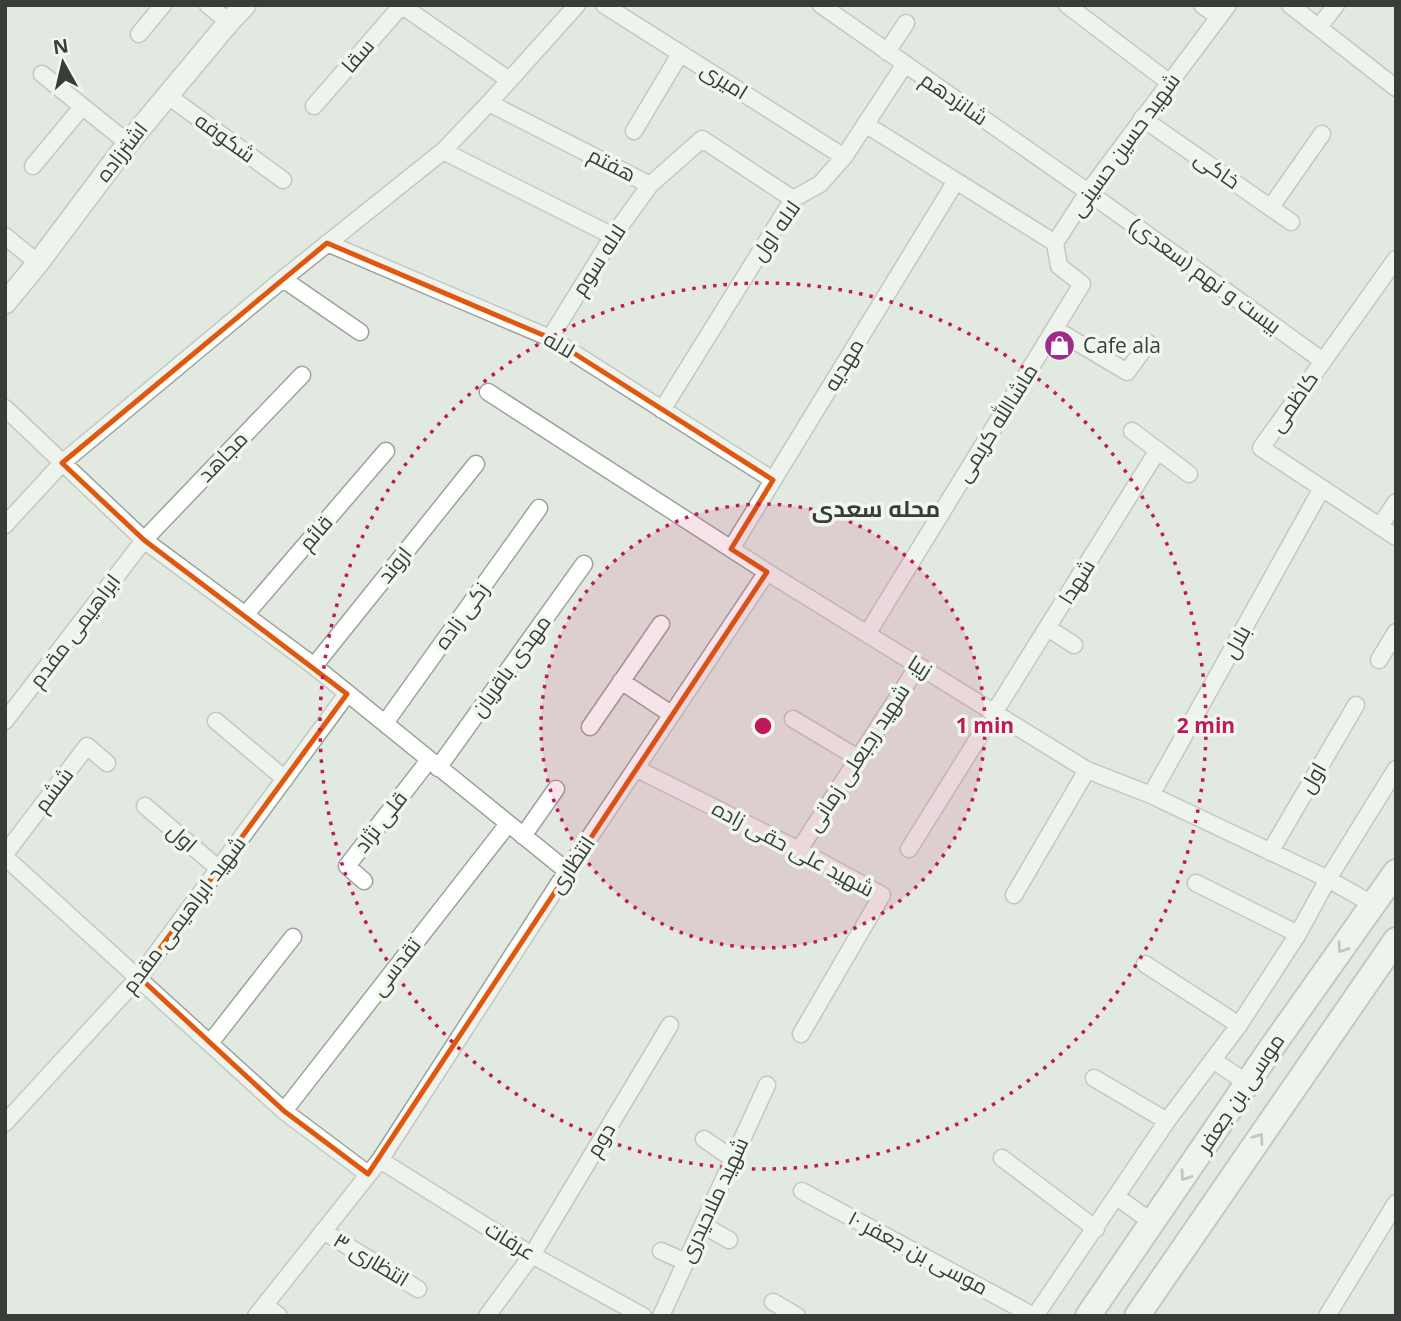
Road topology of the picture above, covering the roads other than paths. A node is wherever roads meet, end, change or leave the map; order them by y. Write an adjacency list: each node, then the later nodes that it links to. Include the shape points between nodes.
1 (163, 5): 16 (street)
2 (208, 5): 13 (street)
3 (245, 5): 13 (street, اشترزاده)
4 (402, 5): 21 (street); 26 (street, سقا)
5 (604, 5): 18 (street, امیری)
6 (821, 5): 17 (street, شانزدهم)
7 (1067, 5): 22 (street)
8 (1202, 5): 12 (street)
9 (1290, 5): 15 (street)
10 (1336, 5): 15 (street)
11 (572, 7): 21 (street)
12 (1224, 11): 22 (street, شهید حسین حسینی)
13 (229, 22): 24 (street, اشترزاده)
14 (906, 23): 17 (street)
15 (1319, 27): 23 (street)
16 (139, 34)
17 (887, 52): 19 (street, شانزدهم)
18 (680, 54): 30 (street); 34 (street, امیری)
19 (905, 64): 29 (street, لاله اول); 39 (street, شانزدهم)
20 (42, 74): 27 (street)
21 (509, 80): 25 (street)
22 (1170, 82): 28 (street, شهید حسین حسینی)
23 (1396, 88)
24 (167, 95): 32 (street, اشترزاده); 36 (street, شکوفه)
25 (489, 103): 33 (street); 38 (street, هفتم)
26 (314, 106)
27 (82, 107): 32 (street); 35 (street)
28 (1142, 118): 39 (street, شهید حسین حسینی); 41 (street, خاکی)
29 (865, 124): 34 (street, لاله اول); 37 (street)
30 (634, 131)
31 (1322, 134): 41 (street)
32 (128, 144): 48 (street, اشترزاده)
33 (443, 151): 44 (street); 45 (street)
34 (844, 157): 40 (street, لاله اول, via 820,184)
35 (33, 166)
36 (283, 180)
37 (956, 181): 46 (street); 66 (street, مهدیه)
38 (650, 184): 40 (street, هفتم, via 702,139); 44 (street, لاله سوم)
39 (1088, 192): 46 (street, شهید حسین حسینی); 55 (street, بیست و نهم (سعدی))
40 (793, 199): 59 (street, لاله اول)
41 (1271, 207): 42 (street, خاکی)
42 (1291, 222)
43 (5, 236): 48 (street)
44 (613, 236): 53 (street, لاله سوم)
45 (327, 243): 49 (street); 53 (street, لاله)
46 (1055, 243): 51 (street, ماشاالله کریمی, via 1059,266 1082,284)
47 (1396, 259): 55 (street, کاظمی)
48 (38, 263): 50 (street, اشترزاده)
49 (283, 279): 52 (street); 63 (street)
50 (5, 303)
51 (1055, 329): 54 (street, via 1127,372); 81 (street, ماشاالله کریمی)
52 (360, 332)
53 (550, 338): 59 (street, لاله)
54 (1148, 343)
55 (1323, 361): 67 (street, کاظمی, via 1261,447)
56 (302, 375): 73 (street, مجاهد)
57 (488, 392): 74 (street, زیبا)
58 (5, 408): 63 (street)
59 (662, 410): 66 (street, لاله)
60 (1132, 430): 61 (street)
61 (1158, 450): 65 (street); 79 (street, شهدا)
62 (386, 451): 77 (street, قائم)
63 (62, 463): 70 (street); 73 (street)
64 (476, 464): 84 (street, اروند)
65 (1189, 474)
66 (773, 480): 74 (street, مهدیه)
67 (1322, 488): 71 (street, کاظمی); 104 (street, بلال)
68 (1396, 502): 71 (street)
69 (540, 508): 94 (street, زکی زاده)
70 (5, 525)
71 (1380, 526): 72 (street, کاظمی)
72 (1396, 537)
73 (144, 540): 77 (street); 92 (street, ابراهیمی مقدم)
74 (731, 549): 76 (street, زیبا)
75 (584, 564): 98 (street, مهدی باقریان)
76 (766, 572): 81 (street, زیبا); 89 (street, انتظاری)
77 (246, 614): 84 (street)
78 (661, 624): 86 (street)
79 (1048, 628): 82 (street); 90 (street, شهدا)
80 (1396, 632): 83 (street)
81 (867, 634): 85 (street, زیبا)
82 (1074, 645)
83 (1379, 660)
84 (313, 666): 87 (street)
85 (918, 666): 90 (street, زیبا); 96 (street, شهید رجبعلی زمانی)
86 (621, 681): 89 (street); 95 (street)
87 (346, 694): 94 (street); 102 (street, شهید ابراهیمی مقدم)
88 (1356, 705): 110 (street, اول)
89 (671, 714): 99 (street, انتظاری)
90 (995, 714): 101 (street, زیبا); 108 (street, شهدا)
91 (793, 719): 96 (street)
92 (5, 721)
93 (216, 721): 102 (street)
94 (385, 723): 98 (street)
95 (590, 727)
96 (858, 758): 109 (street, شهید رجبعلی زمانی)
97 (107, 762): 111 (street, ششم, via 87,746)
98 (434, 764): 106 (street); 116 (street, قلی نژاد, via 347,866)
99 (637, 769): 109 (street, شهید علی حقی زاده); 113 (street, انتظاری)
100 (1396, 769): 115 (street)
101 (1087, 770): 104 (street, زیبا); 118 (street)
102 (285, 779): 112 (street, شهید ابراهیمی مقدم)
103 (556, 789): 107 (street)
104 (1151, 795): 110 (street, زیبا)
105 (145, 806): 112 (street, اول)
106 (508, 824): 107 (street); 133 (street, تقدسی)
107 (523, 836): 113 (street)
108 (909, 849)
109 (799, 850): 127 (street, شهید علی حقی زاده, via 882,895)
110 (1270, 852): 115 (street, زیبا)
111 (5, 856): 124 (street)
112 (219, 869): 124 (street, شهید ابراهیمی مقدم)
113 (567, 871): 139 (street, انتظاری)
114 (1396, 872): 119 (main road, موسی بن جعفر)
115 (1328, 879): 119 (street, زیبا); 120 (street)
116 (364, 881)
117 (1196, 883): 120 (street)
118 (1014, 895)
119 (1373, 904): 131 (main road, موسی بن جعفر, one-way to 131)
120 (1298, 934): 126 (street)
121 (293, 937): 128 (street)
122 (1396, 940): 150 (main road, موسی بن جعفر, one-way to 122)
123 (1145, 964): 126 (street)
124 (139, 977): 128 (street); 135 (street, شهید ابراهیمی مقدم)
125 (670, 1025): 151 (street, دوم)
126 (1239, 1025): 129 (street)
127 (801, 1034)
128 (210, 1043): 133 (street)
129 (1213, 1060): 131 (street); 134 (street)
130 (1094, 1078): 134 (street)
131 (1247, 1083): 144 (main road, موسی بن جعفر, one-way to 144)
132 (767, 1085): 138 (street, شهید ملاحیدری)
133 (285, 1111): 140 (street)
134 (1167, 1121): 142 (street)
135 (5, 1122)
136 (704, 1139): 138 (street)
137 (1002, 1158): 146 (street)
138 (733, 1159): 145 (street, شهید ملاحیدری)
139 (380, 1160): 140 (street, انتظاری); 151 (street, عرفات)
140 (368, 1174): 147 (street, انتظاری)
141 (802, 1191): 163 (street, موسی بن جعفر ۱۰)
142 (1117, 1197): 144 (street); 146 (street)
143 (1396, 1203): 165 (street)
144 (1153, 1223): 150 (main road, via 1150,1241 1163,1254); 153 (main road, موسی بن جعفر)
145 (703, 1225): 148 (street); 152 (street, شهید ملاحیدری)
146 (1096, 1229): 163 (street)
147 (323, 1231): 154 (street, انتظاری ۳); 156 (street, انتظاری)
148 (729, 1240)
149 (661, 1251): 152 (street)
150 (1182, 1251): 157 (main road, موسی بن جعفر)
151 (532, 1255): 159 (street, دوم); 160 (street, عرفات)
152 (686, 1262): 161 (street, شهید ملاحیدری)
153 (1112, 1282): 157 (main road, via 1129,1279 1143,1290); 164 (main road, موسی بن جعفر)
154 (418, 1289)
155 (773, 1302): 162 (street)
156 (260, 1310): 158 (street)
157 (1141, 1311)
158 (279, 1316)
159 (487, 1316)
160 (643, 1316)
161 (661, 1316)
162 (797, 1316)
163 (1035, 1316)
164 (1087, 1316)
165 (1327, 1316)

